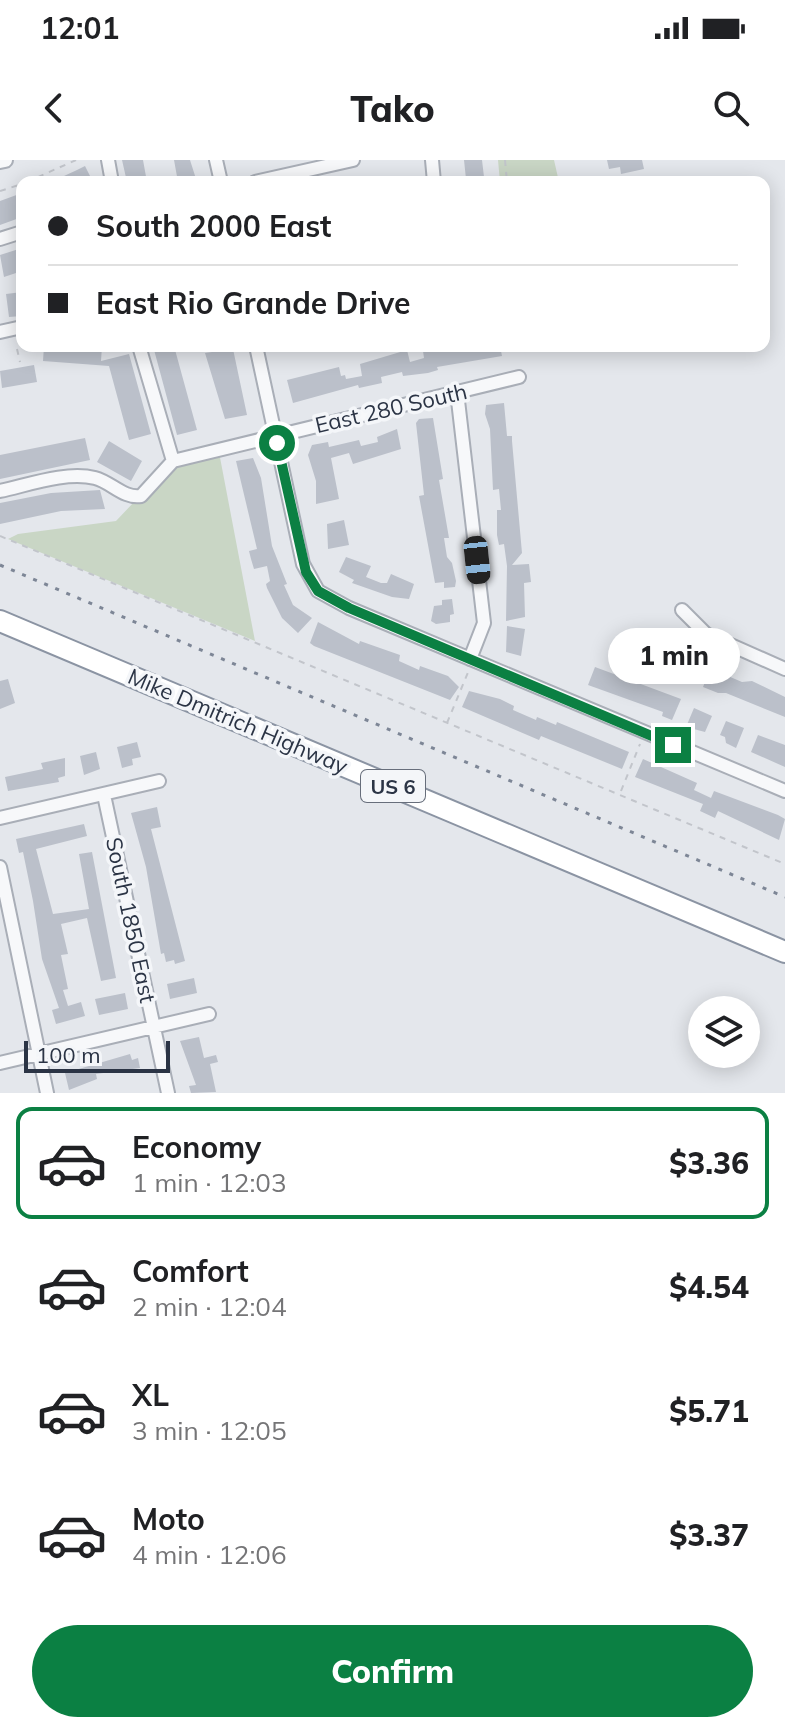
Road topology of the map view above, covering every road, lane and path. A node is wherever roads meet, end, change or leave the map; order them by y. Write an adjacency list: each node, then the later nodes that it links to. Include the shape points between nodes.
1 (76, 160): 3 (path)
2 (353, 160): 4 (street)
3 (40, 176)
4 (282, 176)
5 (18, 352): 8 (path)
6 (141, 352): 12 (street)
7 (257, 352): 11 (street)
8 (20, 362)
9 (519, 377): 10 (street, East 280 South)
10 (457, 392): 11 (street, East 280 South); 17 (street, via 484,623)
11 (276, 435): 12 (street, East 280 South); 17 (street, via 303,564 318,591)
12 (173, 461): 13 (street, via 141,496 79,476)
13 (0, 491)
14 (0, 536): 19 (path)
15 (682, 610): 18 (street, via 706,634)
16 (0, 621): 28 (highway, Mike Dmitrich Highway / US 6)
17 (470, 664): 19 (path); 22 (street)
18 (785, 669)
19 (447, 723): 23 (path)
20 (640, 744): 23 (path)
21 (159, 781): 24 (street)
22 (785, 791)
23 (620, 792): 26 (path)
24 (104, 795): 25 (street); 30 (street, South 1850 East)
25 (0, 818)
26 (785, 864)
27 (0, 867): 31 (street)
28 (785, 952)
29 (209, 1014): 30 (street)
30 (153, 1025): 31 (street); 34 (street, South 1850 East)
31 (39, 1054): 32 (street); 33 (street)
32 (0, 1063)
33 (47, 1093)
34 (168, 1093)

